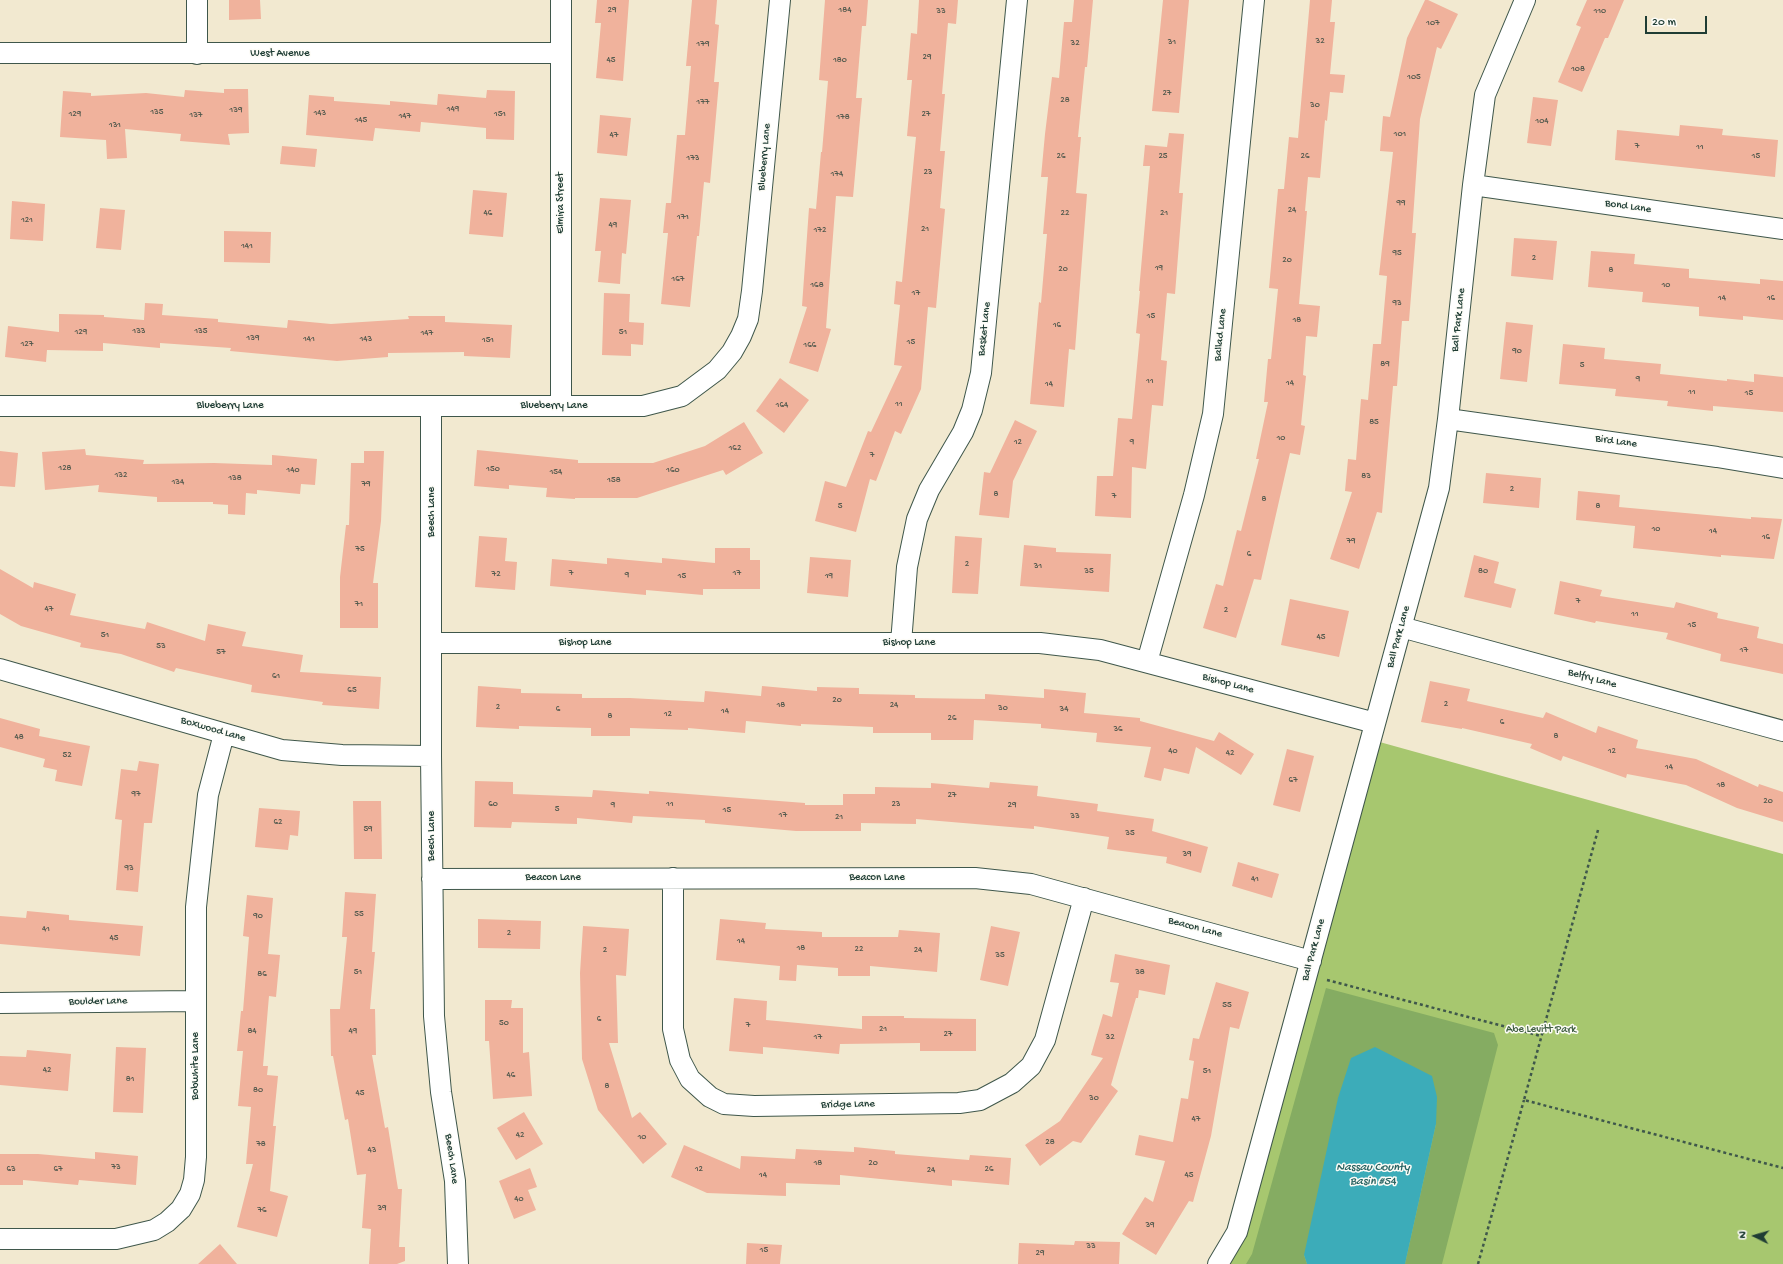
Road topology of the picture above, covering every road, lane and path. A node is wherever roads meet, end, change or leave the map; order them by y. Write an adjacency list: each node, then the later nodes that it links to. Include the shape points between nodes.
1 (197, 0): 9 (street)
2 (561, 0): 8 (street, Elmira Street)
3 (780, 0): 13 (street, Blueberry Lane, via 752,291 748,319 741,336 717,370 682,396 643,406)
4 (1017, 0): 19 (street, Basket Lane, via 981,373 972,410 963,432 929,490 917,519 907,567)
5 (1254, 0): 20 (street, Ballad Lane, via 1213,414 1194,495)
6 (1525, 0): 10 (street, Ball Park Lane, via 1485,95)
7 (0, 53): 9 (street, West Avenue)
8 (561, 53): 9 (street, West Avenue); 13 (street, Elmira Street)
9 (197, 54)
10 (1472, 185): 11 (street, Bond Lane); 15 (street, Ball Park Lane)
11 (1783, 229)
12 (0, 406): 14 (street, Blueberry Lane)
13 (561, 406): 14 (street, Blueberry Lane)
14 (431, 407): 18 (street, Beech Lane)
15 (1448, 419): 16 (street, Bird Lane); 17 (street, Ball Park Lane, via 1439,488)
16 (1783, 468)
17 (1401, 627): 22 (street, Ball Park Lane); 23 (street, Belfry Lane)
18 (432, 643): 19 (street, Bishop Lane); 25 (street, Beech Lane)
19 (900, 643): 20 (street, Bishop Lane, via 1040,643 1100,650)
20 (1147, 662): 22 (street, Bishop Lane)
21 (0, 669): 24 (street, Boxwood Lane)
22 (1375, 723): 30 (street, Ball Park Lane)
23 (1783, 731)
24 (224, 734): 25 (street, Boxwood Lane, via 282,750 342,755); 31 (street, Bobwhite Lane, via 208,795 202,847 196,907)
25 (431, 756): 28 (street, Beech Lane)
26 (1598, 830): 33 (path)
27 (673, 878): 28 (street, Beacon Lane); 29 (street, Beacon Lane, via 974,878 1031,884); 29 (street, Bridge Lane, via 672,1028 680,1060 690,1078 710,1097 724,1104 754,1106 959,1103 980,1100 1012,1083 1031,1066 1045,1040)
28 (432, 879): 37 (street, Beech Lane, via 434,1016 441,1092 455,1181)
29 (1084, 898): 30 (street, Beacon Lane)
30 (1309, 967): 33 (path); 38 (street, Ball Park Lane, via 1237,1232)
31 (195, 1001): 32 (street, Boulder Lane); 36 (street, Bobwhite Lane, via 196,1157 190,1194 181,1208 167,1222 154,1230 116,1238)
32 (0, 1003)
33 (1541, 1036): 34 (path)
34 (1524, 1100): 35 (path); 39 (path)
35 (1783, 1168)
36 (0, 1239)
37 (458, 1264)
38 (1218, 1264)
39 (1478, 1264)

